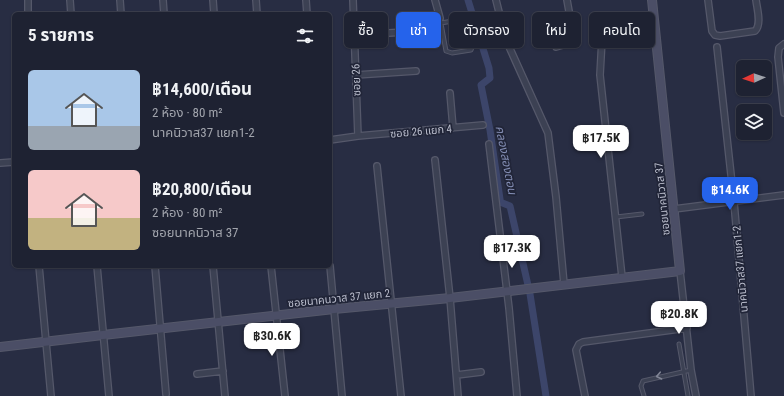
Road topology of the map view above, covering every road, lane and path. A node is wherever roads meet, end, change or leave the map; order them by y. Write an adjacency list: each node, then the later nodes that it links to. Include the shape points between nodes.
1 (28, 0): 15 (street)
2 (70, 0): 16 (street)
3 (120, 0): 17 (street)
4 (163, 0): 18 (street)
5 (213, 0): 19 (street)
6 (256, 0): 20 (street)
7 (306, 0): 21 (street)
8 (353, 0): 22 (street, ซอย 26)
9 (435, 0): 23 (street)
10 (496, 0): 56 (street, via 506,40 548,132)
11 (567, 0): 24 (street)
12 (652, 0): 45 (street, ซอยนาคนิวาส 37)
13 (708, 0): 14 (street, via 712,31 720,36 755,31 758,28)
14 (756, 0)
15 (28, 12)
16 (71, 12)
17 (121, 12)
18 (164, 12)
19 (214, 12)
20 (257, 12)
21 (307, 12)
22 (353, 12)
23 (438, 12)
24 (569, 12)
25 (440, 21): 25 (lane, via 446,51 452,53 471,50 467,20)
26 (784, 44): 33 (street, via 779,48 778,57)
27 (717, 47): 44 (street, นาคนิวาส37 แยก1-2)
28 (355, 48): 31 (street, ซอย 26)
29 (602, 48): 47 (street, via 600,75)
30 (416, 71): 31 (street)
31 (356, 75): 36 (street, ซอย 26)
32 (450, 93): 35 (street)
33 (784, 113)
34 (483, 125): 35 (street, ซอย 26 แยก 4)
35 (453, 128): 36 (street, ซอย 26 แยก 4)
36 (358, 136): 37 (street, ซอย 26 แยก 4)
37 (332, 140)
38 (489, 144): 57 (street)
39 (435, 160): 58 (street)
40 (12, 162): 41 (street)
41 (0, 163)
42 (377, 166): 59 (street)
43 (784, 195): 44 (street)
44 (734, 202): 45 (street); 88 (street, นาคนิวาส37 แยก1-2)
45 (674, 209): 54 (street, ซอยนาคนิวาส 37)
46 (642, 214): 47 (lane)
47 (616, 217): 55 (street)
48 (39, 268): 66 (street)
49 (97, 268): 65 (street)
50 (155, 268): 64 (street)
51 (213, 268): 62 (street)
52 (271, 268): 61 (street)
53 (330, 268): 60 (street)
54 (680, 271): 55 (street, ซอยนาคนวาส 37 แยก 2); 63 (street, ซอยนาคนิวาส 37)
55 (622, 277): 56 (street, ซอยนาคนวาส 37 แยก 2)
56 (564, 284): 57 (street, ซอยนาคนวาส 37 แยก 2)
57 (506, 291): 58 (street, ซอยนาคนวาส 37 แยก 2); 83 (street)
58 (450, 298): 59 (street, ซอยนาคนวาส 37 แยก 2); 74 (street)
59 (392, 304): 60 (street, ซอยนาคนวาส 37 แยก 2); 81 (street)
60 (334, 309): 61 (street, ซอยนาคนวาส 37 แยก 2); 80 (street)
61 (276, 316): 62 (street, ซอยนาคนวาส 37 แยก 2); 79 (street)
62 (218, 323): 64 (street, ซอยนาคนวาส 37 แยก 2); 70 (street)
63 (686, 328): 69 (street, ซอยนาคนิวาส 37); 84 (street, via 579,344 576,350)
64 (161, 329): 65 (street, ซอยนาคนวาส 37 แยก 2); 75 (street)
65 (103, 335): 66 (street, ซอยนาคนวาส 37 แยก 2); 77 (street)
66 (46, 341): 68 (street, ซอยนาคนวาส 37 แยก 2); 76 (street)
67 (679, 344): 71 (lane)
68 (0, 347)
69 (692, 370): 71 (lane); 87 (street, ซอยนาคนิวาส 37)
70 (223, 371): 73 (street); 78 (street)
71 (683, 371): 85 (lane, one-way to 85, via 643,381 641,386); 86 (lane)
72 (481, 372): 74 (street)
73 (197, 374)
74 (457, 375): 82 (street)
75 (166, 394)
76 (51, 396)
77 (109, 396)
78 (225, 396)
79 (285, 396)
80 (342, 396)
81 (401, 396)
82 (458, 396)
83 (517, 396)
84 (585, 396)
85 (644, 396)
86 (688, 396)
87 (696, 396)
88 (751, 396)

